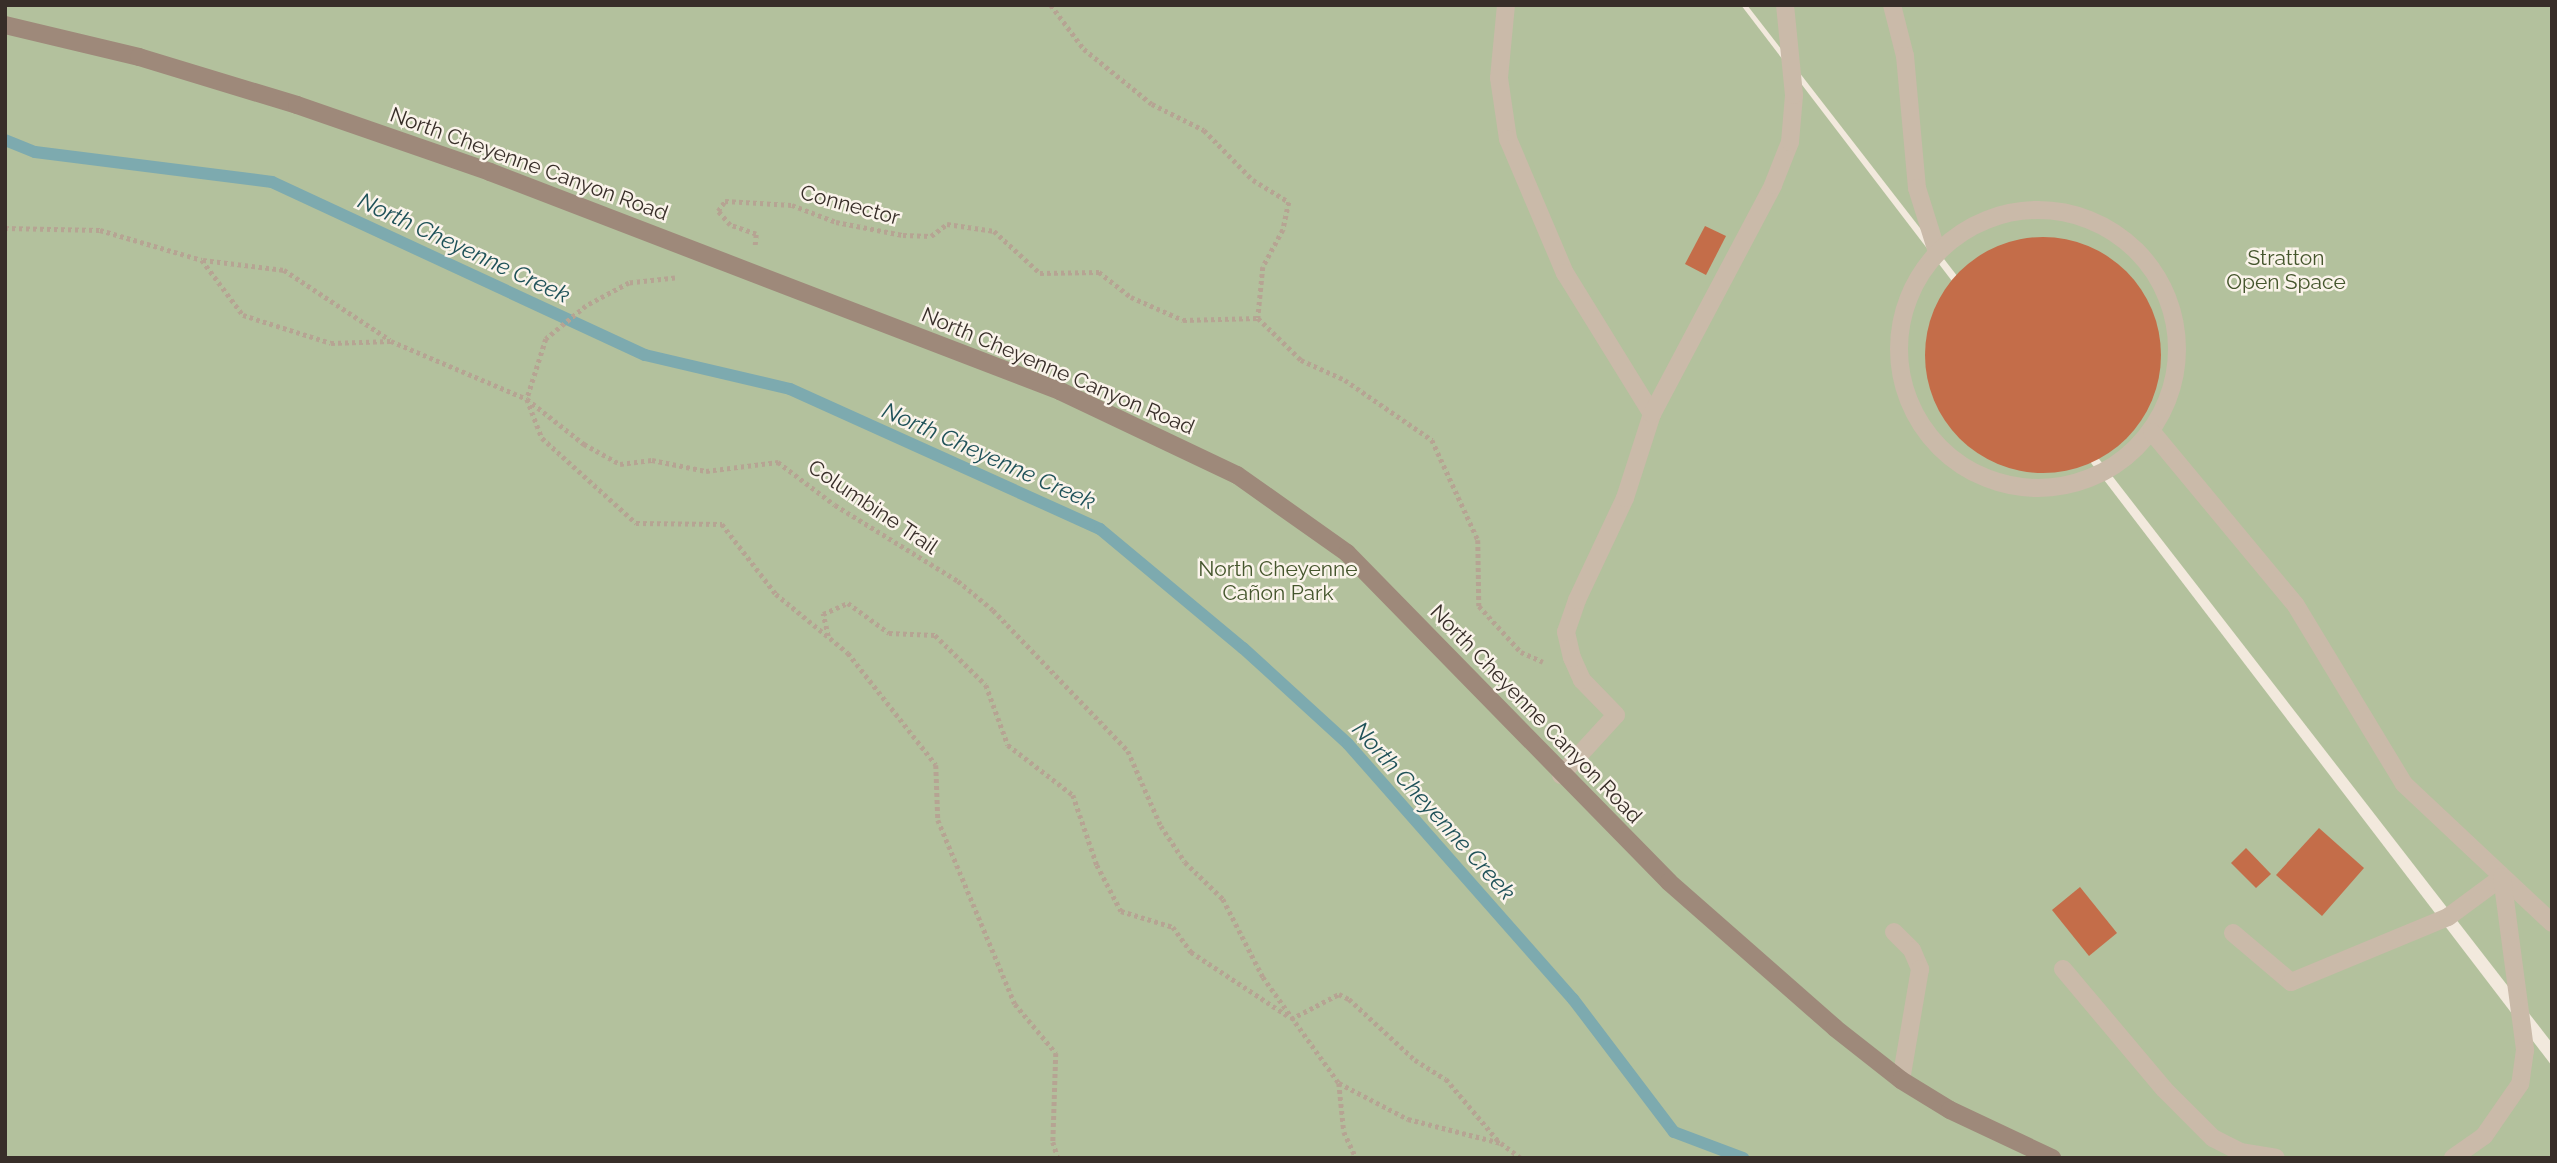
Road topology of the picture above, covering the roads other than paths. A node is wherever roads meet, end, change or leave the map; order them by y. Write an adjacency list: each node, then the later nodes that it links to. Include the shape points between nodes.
1 (1506, 5): 6 (lane, via 1500,78 1508,139 1565,273)
2 (1785, 5): 6 (lane, via 1794,94 1790,142 1773,185)
3 (1892, 5): 5 (lane, via 1905,56 1917,188)
4 (5, 25): 8 (street, North Cheyenne Canyon Road, via 139,57 477,167 753,270 1163,436 1237,475 1347,553)
5 (1937, 252): 7 (lane, via 1975,223 2025,209 2084,217 2123,238 2152,267 2174,315 2178,351 2169,398); 7 (lane, via 1912,288 1900,323 1902,380 1925,431 1959,465 1991,481 2039,489 2068,486 2098,477 2130,455)
6 (1652, 414): 8 (lane, via 1625,498 1566,632 1581,681 1616,715)
7 (2151, 432): 9 (lane, via 2295,604 2404,784)
8 (1561, 775): 14 (street, North Cheyenne Canyon Road, via 1669,882)
9 (2502, 877): 10 (lane); 12 (lane, via 2448,917 2291,982); 17 (lane, via 2525,1050 2520,1084 2484,1136)
10 (2552, 923)
11 (1894, 932): 14 (lane, via 1912,950 1920,969)
12 (2233, 933)
13 (2063, 969): 16 (lane, via 2164,1089 2213,1138 2240,1152)
14 (1901, 1080): 15 (street, North Cheyenne Canyon Road, via 1950,1111)
15 (2052, 1158)
16 (2276, 1158)
17 (2453, 1158)

